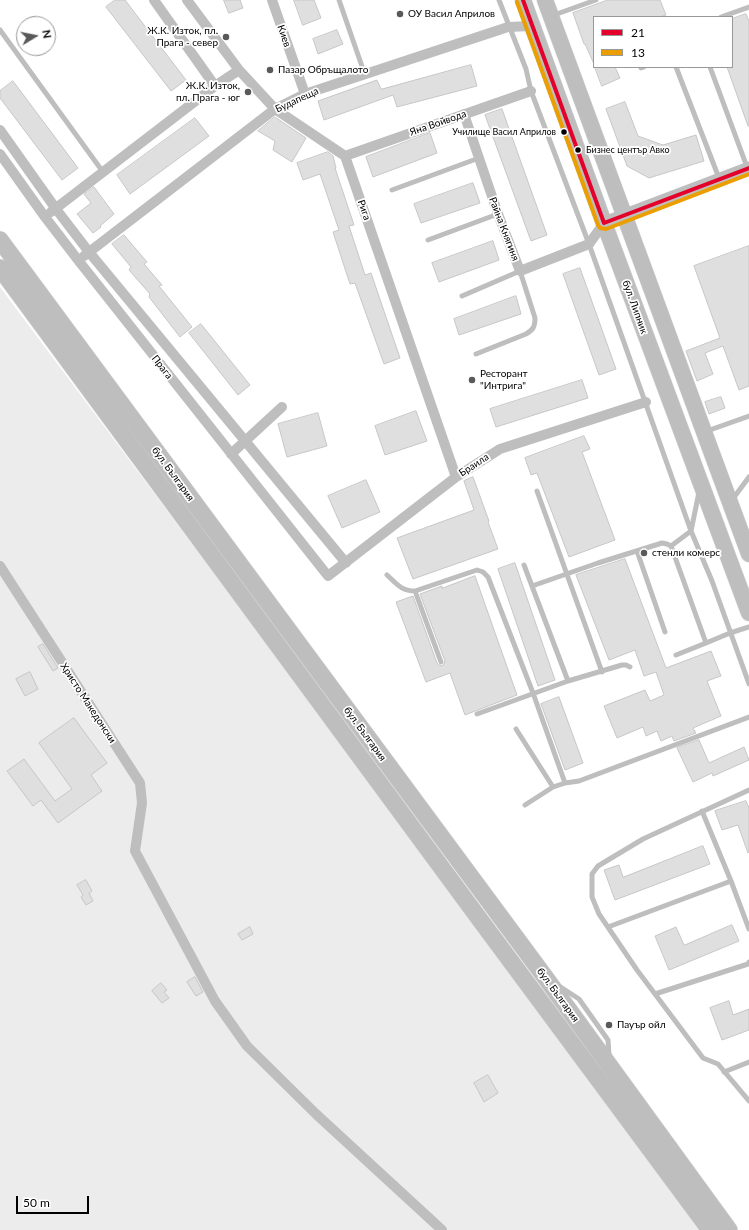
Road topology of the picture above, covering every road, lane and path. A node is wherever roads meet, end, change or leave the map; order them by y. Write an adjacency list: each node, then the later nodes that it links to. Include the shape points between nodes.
1 (154, 0): 19 (street)
2 (187, 0): 17 (street)
3 (272, 0): 21 (street, Киев)
4 (339, 0): 18 (lane)
5 (499, 0): 13 (lane)
6 (523, 0): 12 (main road, бул. Липник)
7 (545, 0): 10 (main road)
8 (596, 0): 10 (lane)
9 (749, 7): 11 (lane)
10 (551, 16): 34 (main road)
11 (724, 16)
12 (532, 26): 13 (street, Будапеща); 36 (main road, бул. Липник)
13 (508, 27): 18 (street, Будапеща); 20 (lane, via 526,69)
14 (0, 30): 29 (lane)
15 (676, 68): 30 (lane)
16 (710, 68): 28 (lane)
17 (239, 70): 19 (street); 22 (street)
18 (365, 74): 21 (street, Будапеща)
19 (216, 86): 29 (street)
20 (531, 91): 23 (street, Яна Войвода); 39 (lane)
21 (305, 94): 22 (street, Будапеща)
22 (276, 109): 26 (street); 40 (street, Будапеща)
23 (464, 114): 26 (street, Яна Войвода); 27 (street, Райна Княгиня)
24 (0, 130): 32 (street)
25 (0, 154): 35 (street, Прага)
26 (345, 156): 52 (street, Рига)
27 (479, 158): 31 (lane); 33 (street, Райна Княгиня)
28 (749, 168): 30 (street)
29 (103, 172): 32 (street)
30 (719, 179): 34 (street)
31 (392, 190)
32 (56, 209): 35 (street); 40 (street)
33 (498, 214): 38 (lane); 43 (street, Райна Княгиня)
34 (624, 214): 36 (street); 49 (main road)
35 (45, 217): 41 (street, Прага)
36 (604, 223): 39 (street); 54 (main road, бул. Липник)
37 (0, 240): 97 (highway, бул. България)
38 (428, 240)
39 (589, 244): 43 (street, Райна Княгиня); 46 (lane)
40 (89, 252): 41 (street, Будапеща); 50 (street)
41 (78, 260): 51 (street, Прага)
42 (0, 268): 99 (highway, бул. България)
43 (520, 271): 44 (lane); 45 (lane, via 535,325 526,334)
44 (462, 296)
45 (476, 354)
46 (646, 402): 52 (street, Браила, via 500,449); 57 (lane)
47 (282, 407): 50 (street)
48 (749, 416): 49 (lane)
49 (705, 432): 56 (main road)
50 (246, 442): 51 (street); 61 (street)
51 (231, 454): 66 (street, Прага)
52 (456, 477): 61 (street, Браила)
53 (749, 477): 56 (lane)
54 (701, 484): 57 (lane); 69 (main road, бул. Липник)
55 (536, 491): 64 (lane)
56 (731, 503): 60 (main road)
57 (691, 531): 58 (lane); 72 (lane)
58 (671, 546): 59 (lane, via 662,543); 73 (lane)
59 (637, 551): 64 (lane); 71 (lane)
60 (749, 554)
61 (346, 563): 66 (street, Браила)
62 (524, 565): 67 (lane)
63 (0, 566): 98 (street, Христо Македонски, via 140,783 142,803 135,851 215,1000 247,1046 316,1114)
64 (566, 574): 67 (lane); 77 (lane)
65 (387, 575): 68 (lane, via 401,588)
66 (328, 576)
67 (532, 586): 78 (lane)
68 (415, 591): 75 (lane); 80 (lane, via 469,572 484,572 497,599)
69 (749, 613)
70 (749, 626): 72 (lane)
71 (665, 632)
72 (730, 633): 73 (lane); 79 (lane)
73 (706, 643): 74 (lane)
74 (676, 655)
75 (440, 662)
76 (630, 667): 77 (lane, via 622,665)
77 (602, 672): 78 (lane)
78 (568, 681): 80 (lane)
79 (749, 684)
80 (533, 694): 81 (lane); 84 (lane)
81 (477, 714)
82 (749, 717): 84 (lane, via 579,781)
83 (516, 729): 85 (lane)
84 (565, 783): 85 (lane)
85 (553, 787): 87 (lane)
86 (749, 790): 88 (lane)
87 (525, 805)
88 (702, 811): 89 (lane); 90 (lane, via 643,839 598,866 592,874 592,897)
89 (731, 881): 90 (lane); 91 (lane)
90 (608, 927): 93 (lane)
91 (749, 929)
92 (749, 962): 93 (lane)
93 (655, 994): 95 (lane, via 704,1058 718,1064)
94 (749, 1062): 95 (lane)
95 (724, 1072): 96 (lane)
96 (749, 1101)
97 (686, 1171): 100 (highway, бул. България); 101 (highway)
98 (442, 1230)
99 (710, 1230)
100 (729, 1230)
101 (740, 1230)

